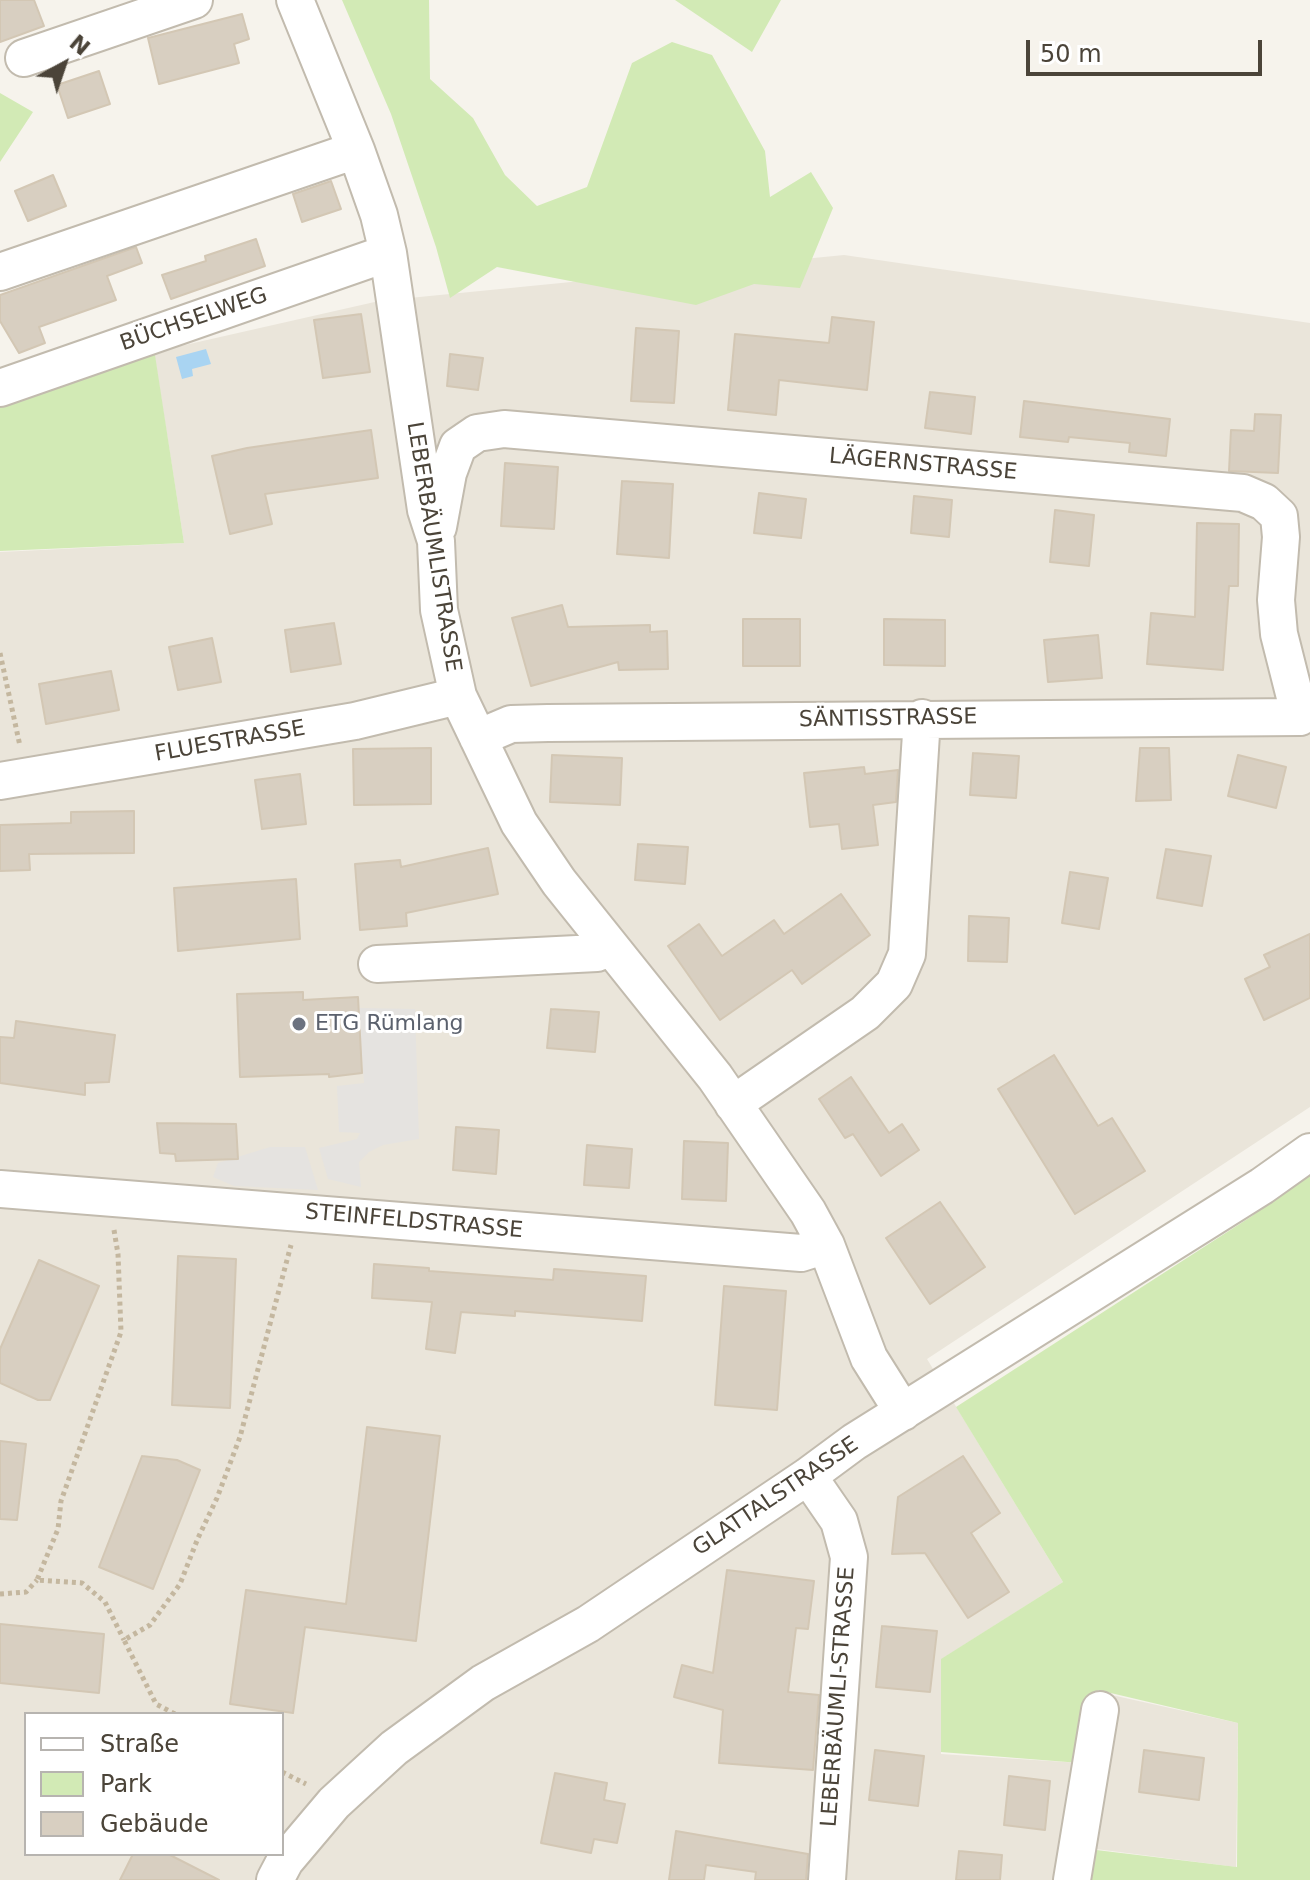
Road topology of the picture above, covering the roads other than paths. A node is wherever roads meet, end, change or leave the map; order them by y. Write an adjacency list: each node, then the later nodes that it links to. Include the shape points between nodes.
1 (194, 0): 3 (street)
2 (295, 0): 4 (street, LEBERBÄUMLISTRASSE)
3 (24, 58)
4 (356, 150): 5 (street, LEBERBÄUMLISTRASSE); 6 (street)
5 (388, 253): 7 (street, BÜCHSELWEG); 8 (street, LEBERBÄUMLISTRASSE, via 426,510)
6 (0, 272)
7 (7, 378)
8 (436, 541): 9 (street, LEBERBÄUMLISTRASSE, via 439,610); 11 (street, LÄGERNSTRASSE, via 458,446 477,433 504,429 1243,493 1279,516 1279,634)
9 (458, 696): 12 (street, LEBERBÄUMLISTRASSE); 13 (street, FLUESTRASSE, via 313,728)
10 (922, 718): 11 (street, SÄNTISSTRASSE); 12 (street, SÄNTISSTRASSE, via 511,724); 16 (street, via 907,954 894,984 865,1013)
11 (1305, 720)
12 (478, 738): 14 (street, LEBERBÄUMLISTRASSE, via 519,823)
13 (13, 778)
14 (610, 947): 15 (street, via 597,953); 16 (street, LEBERBÄUMLISTRASSE)
15 (377, 964)
16 (733, 1104): 19 (street, LEBERBÄUMLISTRASSE)
17 (1310, 1152): 20 (street, GLATTALSTRASSE)
18 (0, 1189): 19 (street, STEINFELDSTRASSE, via 801,1253)
19 (826, 1245): 20 (street, LEBERBÄUMLISTRASSE, via 869,1358)
20 (903, 1412): 21 (street, GLATTALSTRASSE)
21 (808, 1476): 23 (street, GLATTALSTRASSE, via 588,1624 483,1683 394,1748 334,1803); 24 (street, LEBERBÄUMLI-STRASSE, via 839,1521 849,1557)
22 (1100, 1710): 25 (street)
23 (275, 1880)
24 (827, 1880)
25 (1072, 1880)

